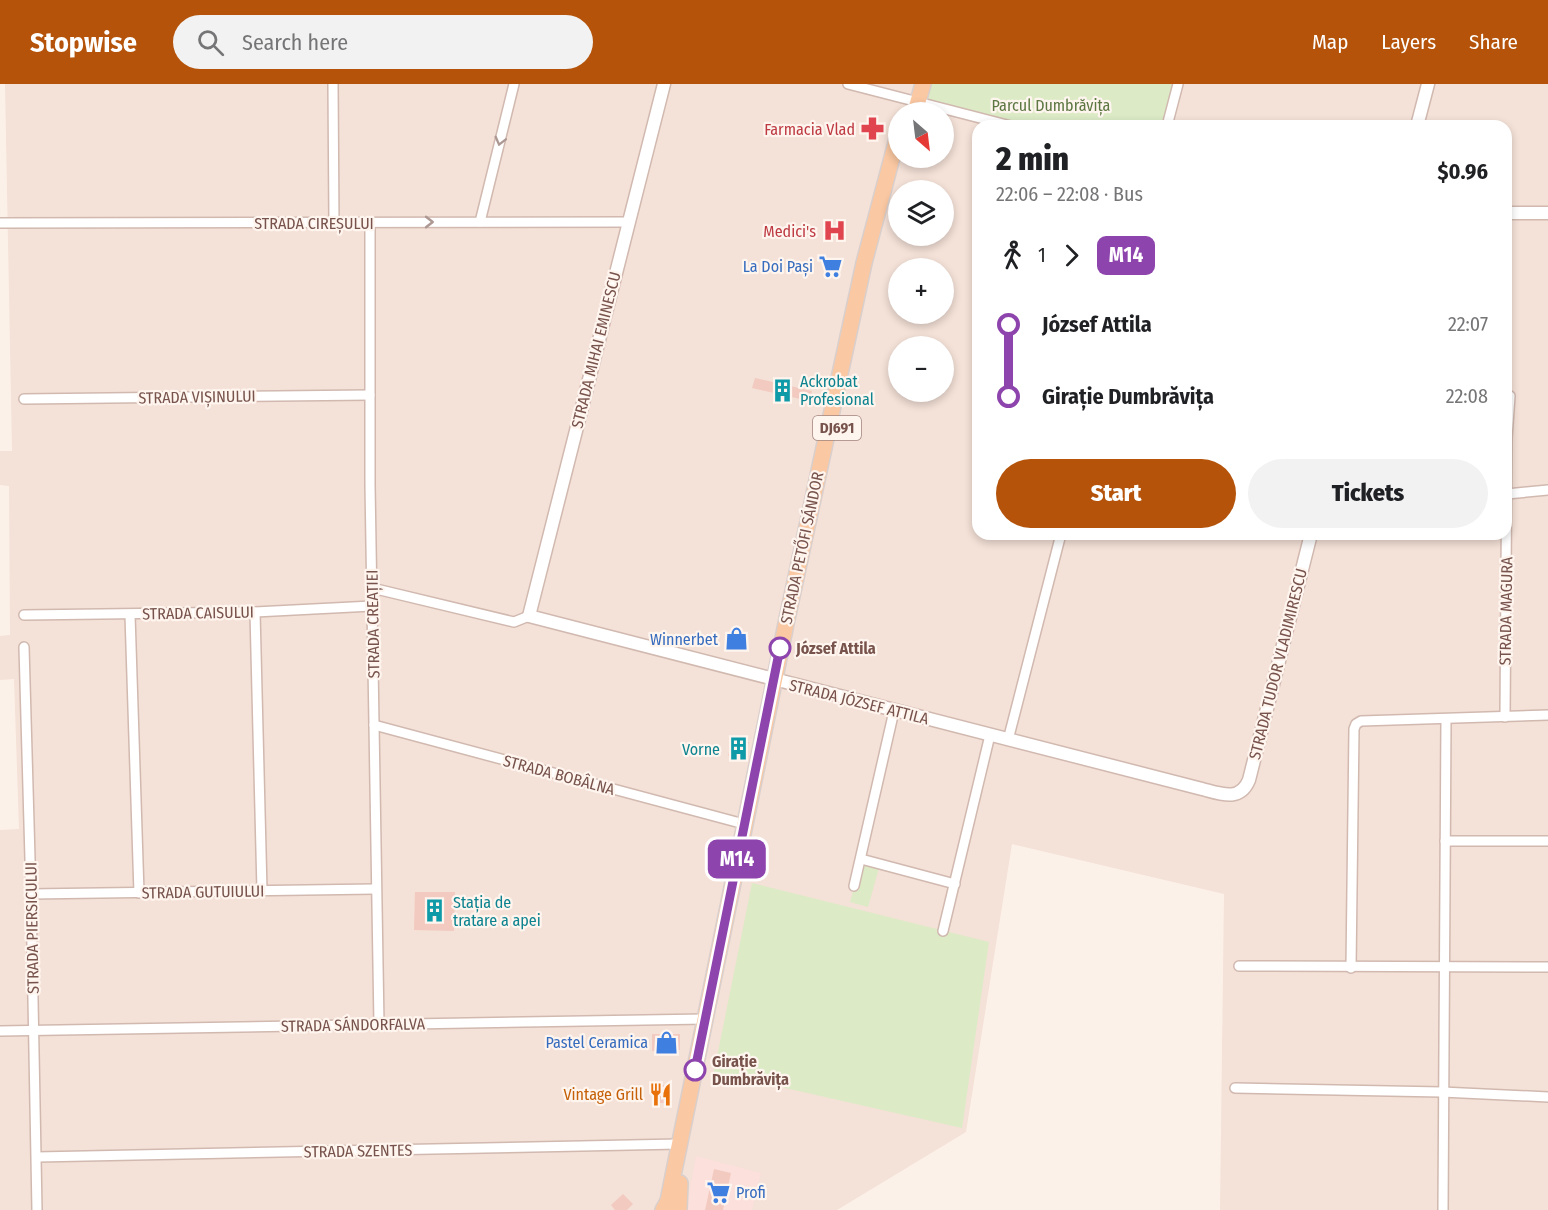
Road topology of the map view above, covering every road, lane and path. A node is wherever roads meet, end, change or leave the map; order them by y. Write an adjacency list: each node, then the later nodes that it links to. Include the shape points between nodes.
1 (333, 84): 23 (street)
2 (514, 84): 20 (street, one-way to 20)
3 (664, 84): 21 (street, STRADA MIHAI EMINESCU)
4 (848, 84): 9 (street)
5 (912, 84): 10 (main road)
6 (922, 84): 11 (main road)
7 (1179, 84): 14 (street)
8 (1428, 84): 15 (street)
9 (897, 102)
10 (911, 102)
11 (913, 102)
12 (954, 115): 13 (street)
13 (979, 120)
14 (1169, 120)
15 (1419, 120)
16 (889, 168): 39 (main road, STRADA PETŐFI SÁNDOR / DJ691, via 864,263)
17 (899, 168): 39 (main road, STRADA PETŐFI SÁNDOR / DJ691, via 873,264)
18 (1512, 213): 19 (street)
19 (1548, 213)
20 (480, 222): 21 (street, STRADA CIREȘULUI); 24 (street, STRADA CIREȘULUI, one-way to 20)
21 (627, 222): 37 (street, STRADA MIHAI EMINESCU)
22 (0, 223): 23 (street, STRADA CIREȘULUI)
23 (334, 223): 24 (street, STRADA CIREȘULUI)
24 (370, 223): 25 (street, STRADA CREAȚIEI)
25 (370, 395): 26 (street, STRADA VIȘINULUI); 32 (street, STRADA CREAȚIEI)
26 (24, 399)
27 (1548, 490): 28 (street)
28 (1512, 494)
29 (1059, 540): 46 (street)
30 (1309, 540): 47 (street, STRADA TUDOR VLADIMIRESCU, via 1249,780)
31 (1506, 540): 42 (street, STRADA MAGURA)
32 (372, 588): 33 (street, STRADA CREAȚIEI); 37 (street, STRADA JÓZSEF ATTILA, via 514,622)
33 (372, 606): 34 (street, STRADA CAISULUI); 44 (street, STRADA CREAȚIEI)
34 (255, 612): 36 (street, STRADA CAISULUI); 55 (street)
35 (24, 615): 36 (street, STRADA CAISULUI)
36 (130, 615): 56 (street)
37 (529, 616): 39 (street, STRADA JÓZSEF ATTILA)
38 (24, 647): 57 (street, STRADA PIERSICULUI)
39 (778, 681): 40 (street, STRADA JÓZSEF ATTILA); 48 (main road, STRADA PETŐFI SÁNDOR / DJ691); 74 (main road, STRADA PETŐFI SÁNDOR / DJ691, via 686,1147)
40 (894, 711): 45 (street, STRADA JÓZSEF ATTILA); 51 (street)
41 (1548, 715): 42 (street)
42 (1504, 717): 43 (street)
43 (1446, 719): 49 (street); 62 (street, via 1361,721 1354,729)
44 (374, 725): 48 (street, STRADA BOBÂLNA); 54 (street, STRADA CREAȚIEI)
45 (990, 735): 46 (street, STRADA JÓZSEF ATTILA); 52 (street)
46 (1008, 740): 47 (street, STRADA JÓZSEF ATTILA, via 1228,796)
47 (1241, 792)
48 (744, 824): 63 (main road, STRADA PETŐFI SÁNDOR / DJ691)
49 (1445, 841): 50 (street); 60 (street)
50 (1548, 841)
51 (861, 859): 52 (street); 53 (street)
52 (955, 884): 58 (street)
53 (854, 886)
54 (375, 889): 55 (street, STRADA GUTUIULUI); 64 (street, STRADA CREAȚIEI)
55 (262, 891): 56 (street, STRADA GUTUIULUI)
56 (139, 893): 57 (street, STRADA GUTUIULUI)
57 (32, 894): 65 (street, STRADA PIERSICULUI)
58 (943, 932)
59 (1239, 966): 62 (street)
60 (1443, 967): 61 (street); 62 (street); 68 (street)
61 (1548, 967)
62 (1351, 968)
63 (705, 1019): 64 (street, STRADA SÁNDORFALVA); 70 (main road, STRADA PETŐFI SÁNDOR / DJ691)
64 (379, 1025): 65 (street, STRADA SÁNDORFALVA)
65 (34, 1031): 66 (street, STRADA SÁNDORFALVA); 71 (street, STRADA PIERSICULUI)
66 (0, 1032)
67 (1235, 1088): 68 (street)
68 (1442, 1092): 69 (street); 75 (street)
69 (1548, 1097)
70 (679, 1144): 71 (street, STRADA SZENTES); 73 (main road, STRADA PETŐFI SÁNDOR / DJ691)
71 (37, 1157): 72 (street, STRADA PIERSICULUI)
72 (37, 1210)
73 (663, 1210)
74 (679, 1210)
75 (1443, 1210)

